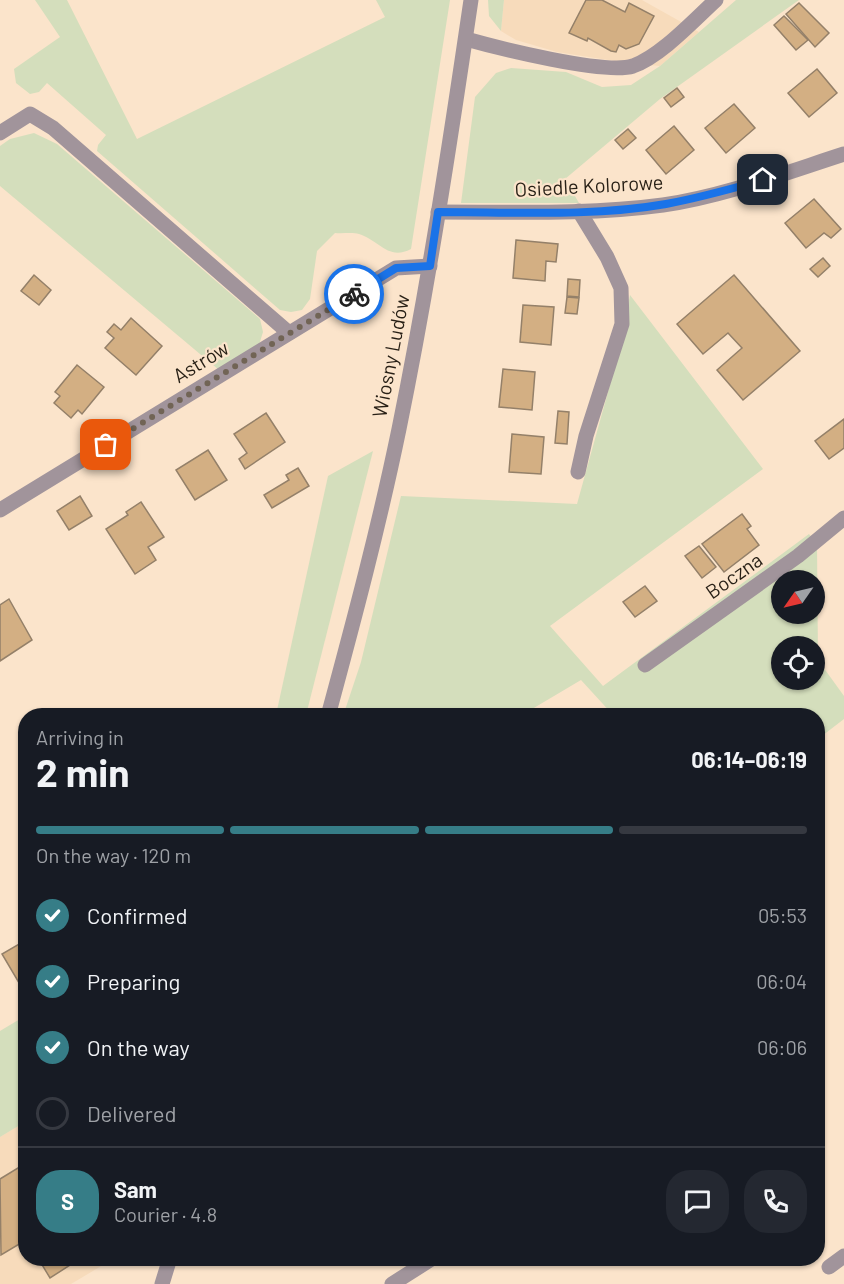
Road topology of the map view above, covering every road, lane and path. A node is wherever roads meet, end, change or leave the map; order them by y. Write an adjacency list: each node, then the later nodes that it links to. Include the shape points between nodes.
1 (471, 0): 3 (street, Wiosny Ludów)
2 (716, 0): 3 (street, via 654,54 633,66 610,68 579,63)
3 (466, 39): 7 (street, Wiosny Ludów)
4 (0, 133): 9 (street, via 30,114 53,128)
5 (844, 154): 6 (street, Osiedle Kolorowe, via 708,196 664,205)
6 (579, 211): 7 (street, Osiedle Kolorowe); 10 (street, via 608,257 621,288 622,324)
7 (438, 212): 8 (street, Wiosny Ludów)
8 (430, 266): 9 (street, Astrów, via 396,268); 14 (street, Wiosny Ludów, via 383,501)
9 (289, 333): 11 (street, Astrów)
10 (578, 472)
11 (0, 510)
12 (844, 518): 13 (street, Boczna, via 798,556)
13 (645, 664)
14 (330, 708)
15 (844, 1256): 18 (street)
16 (168, 1266): 19 (street)
17 (420, 1266): 20 (street)
18 (829, 1267)
19 (162, 1284)
20 (392, 1284)

